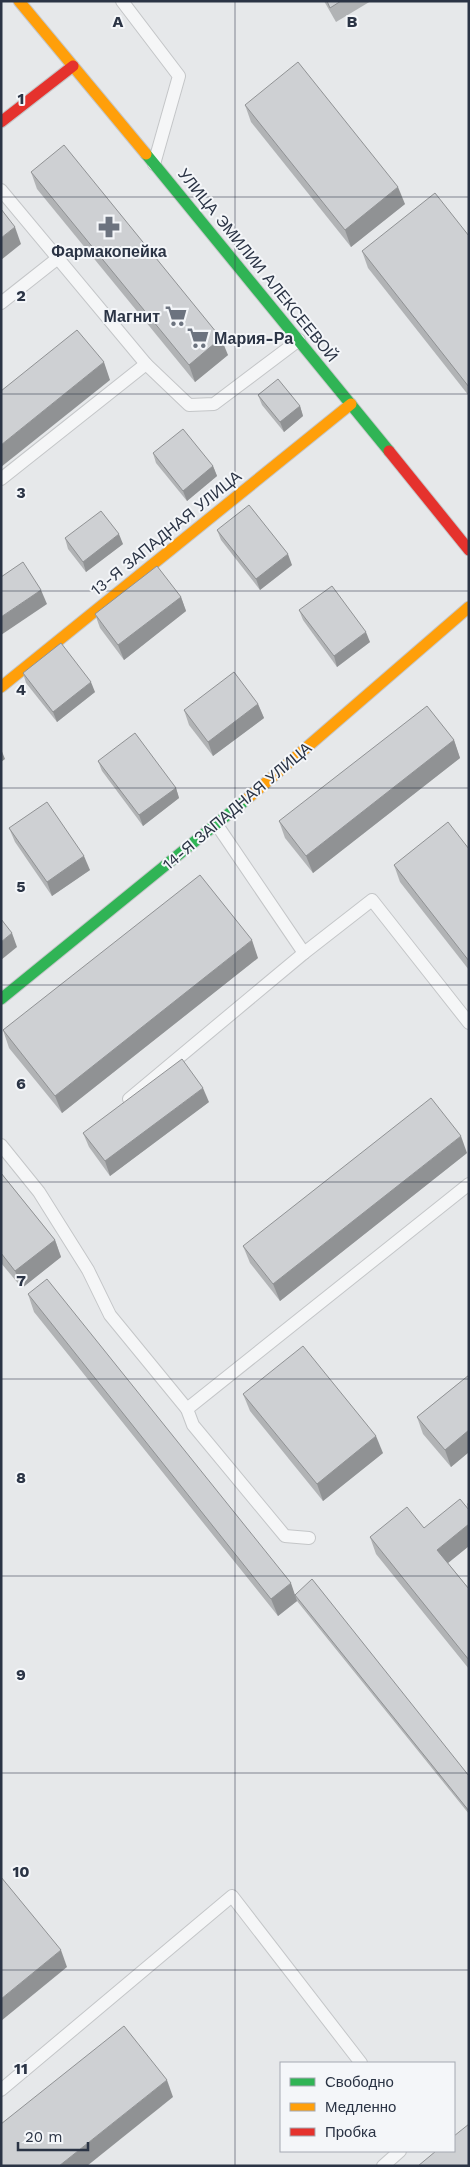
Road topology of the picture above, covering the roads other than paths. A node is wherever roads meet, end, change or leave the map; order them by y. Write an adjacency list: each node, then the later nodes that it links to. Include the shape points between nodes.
1 (19, 1): 3 (street, УЛИЦА ЭМИЛИИ АЛЕКСЕЕВОЙ)
2 (122, 1): 5 (lane, via 179,76)
3 (72, 66): 4 (street); 5 (street, УЛИЦА ЭМИЛИИ АЛЕКСЕЕВОЙ)
4 (1, 122)
5 (154, 164): 9 (street, УЛИЦА ЭМИЛИИ АЛЕКСЕЕВОЙ)
6 (1, 190): 7 (lane)
7 (58, 258): 8 (lane); 10 (lane)
8 (1, 303)
9 (299, 340): 10 (lane, via 214,404 189,405); 11 (street, УЛИЦА ЭМИЛИИ АЛЕКСЕЕВОЙ)
10 (146, 364): 12 (lane)
11 (351, 404): 13 (street, УЛИЦА ЭМИЛИИ АЛЕКСЕЕВОЙ); 15 (street, 13-Я ЗАПАДНАЯ УЛИЦА)
12 (1, 479)
13 (469, 550)
14 (469, 608): 16 (street, 14-Я ЗАПАДНАЯ УЛИЦА)
15 (1, 687)
16 (218, 825): 17 (lane); 18 (street, 14-Я ЗАПАДНАЯ УЛИЦА)
17 (304, 953): 19 (lane, via 372,900); 20 (lane)
18 (1, 999)
19 (469, 1023)
20 (123, 1105)
21 (1, 1145): 23 (lane, via 39,1192 88,1270 110,1315)
22 (469, 1184): 23 (lane)
23 (187, 1409): 24 (lane, via 193,1424 285,1536)
24 (308, 1538)
25 (360, 2062): 26 (lane, via 232,1896)
26 (1, 2090)
27 (399, 2152): 28 (lane)
28 (383, 2166)

